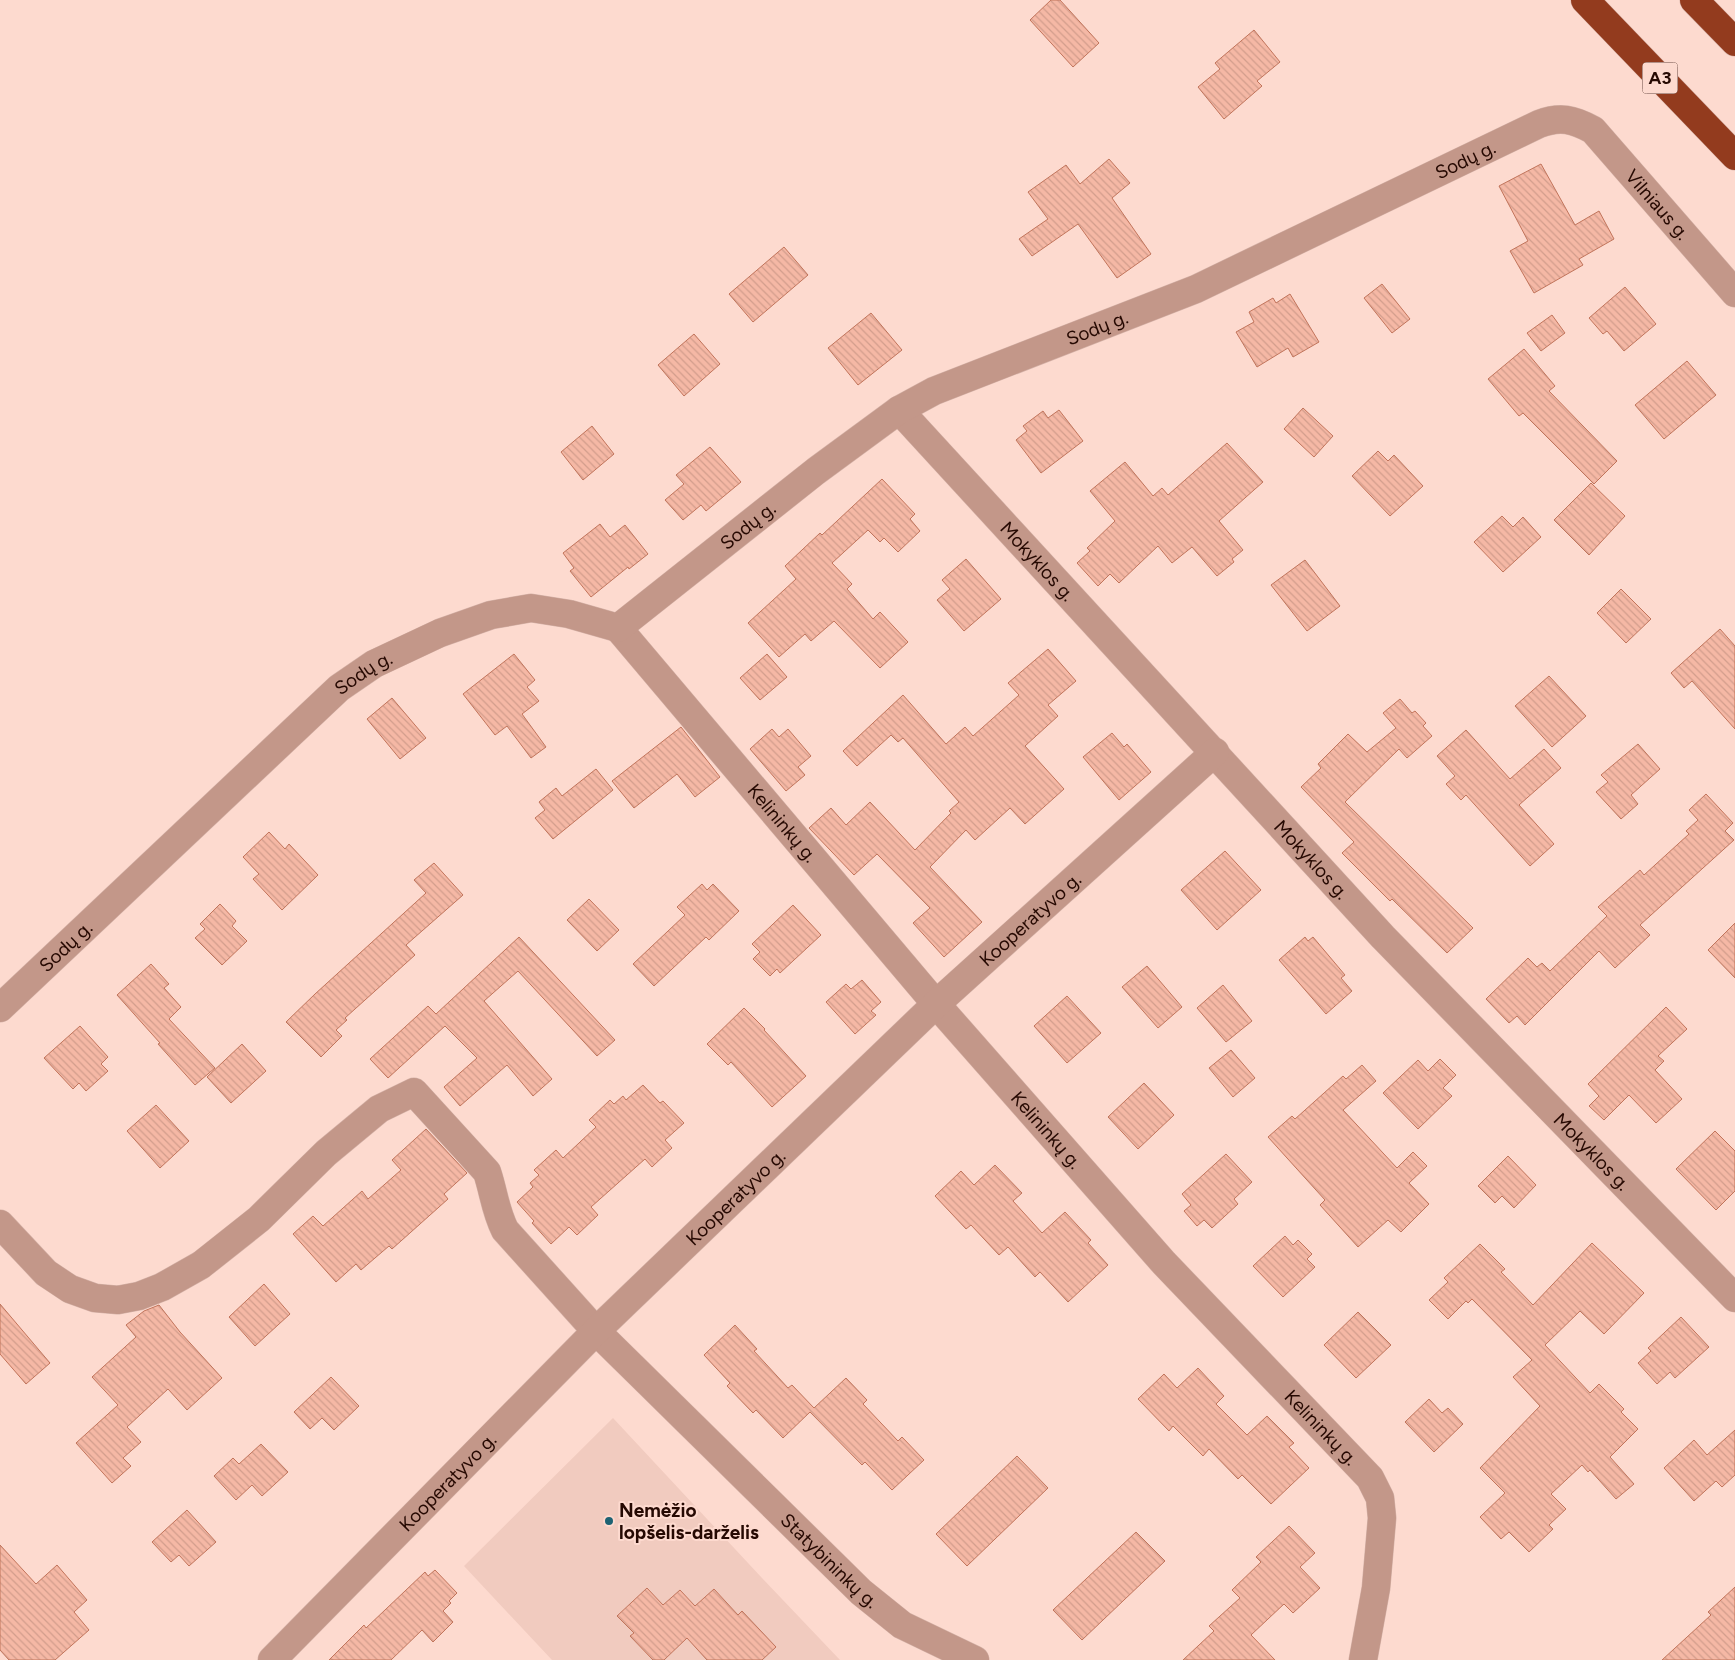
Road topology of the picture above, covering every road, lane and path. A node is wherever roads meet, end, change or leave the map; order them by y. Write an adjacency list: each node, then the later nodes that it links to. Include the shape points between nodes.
1 (1585, 0): 5 (highway, A3)
2 (1696, 1): 3 (highway)
3 (1735, 42)
4 (1576, 121): 6 (street, Vilniaus g., via 1593,130); 7 (street, Sodų g., via 1553,119 1539,124 1196,289 934,391)
5 (1735, 156)
6 (1735, 293)
7 (899, 410): 8 (street, Sodų g.); 9 (street, Mokyklos g.)
8 (618, 628): 10 (street, Kelininkų g.); 11 (street, Sodų g., via 569,614 531,608 491,615 440,633 374,664 339,688)
9 (1215, 752): 10 (street, Kooperatyvo g.); 13 (street, Mokyklos g., via 1383,937)
10 (936, 1004): 14 (street, Kooperatyvo g.); 17 (street, Kelininkų g., via 1164,1262 1370,1478 1380,1498 1382,1518 1376,1588)
11 (0, 1008)
12 (0, 1224): 14 (street, Statybininkų g., via 46,1273 70,1289 95,1298 118,1300 139,1296 201,1265 259,1220 326,1153 379,1108 414,1092 487,1172 497,1214 505,1230)
13 (1735, 1298)
14 (596, 1331): 15 (street, Kooperatyvo g.); 16 (street, Statybininkų g., via 861,1592 902,1626)
15 (272, 1660)
16 (975, 1660)
17 (1363, 1660)

